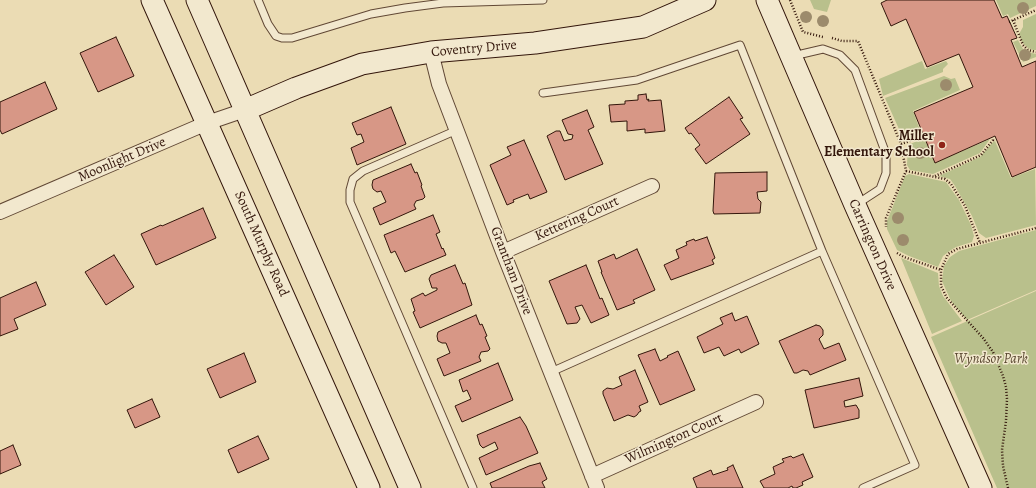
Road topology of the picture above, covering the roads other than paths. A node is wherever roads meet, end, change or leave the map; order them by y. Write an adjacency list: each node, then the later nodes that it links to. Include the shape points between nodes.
1 (152, 0): 12 (main road, South Murphy Road)
2 (197, 0): 11 (main road)
3 (258, 0): 7 (lane, via 268,24 276,36 282,38 292,38 371,14 443,3)
4 (543, 0): 7 (lane)
5 (705, 0): 8 (main road, Coventry Drive, via 643,27 535,43)
6 (767, 0): 9 (main road, Carrington Drive)
7 (481, 1)
8 (431, 52): 11 (main road, Coventry Drive, via 362,64); 13 (street, Grantham Drive, via 439,84)
9 (791, 56): 15 (main road, Carrington Drive); 15 (lane, via 823,49 840,55 855,70 886,154 886,173 880,189)
10 (543, 93): 17 (lane, via 637,80 740,45)
11 (245, 110): 12 (street, Moonlight Drive); 23 (main road)
12 (207, 123): 16 (street, Moonlight Drive); 22 (main road, South Murphy Road)
13 (457, 130): 18 (street, Grantham Drive); 24 (lane, via 363,171 353,179 350,202)
14 (652, 186): 18 (street, Kettering Court)
15 (855, 205): 26 (main road, Carrington Drive)
16 (0, 212)
17 (822, 251): 19 (lane); 25 (lane, via 916,465)
18 (503, 252): 19 (street, Grantham Drive)
19 (550, 372): 21 (street, Grantham Drive)
20 (756, 402): 21 (street, Wilmington Court)
21 (595, 482)
22 (369, 488)
23 (410, 488)
24 (473, 488)
25 (862, 488)
26 (981, 488)

